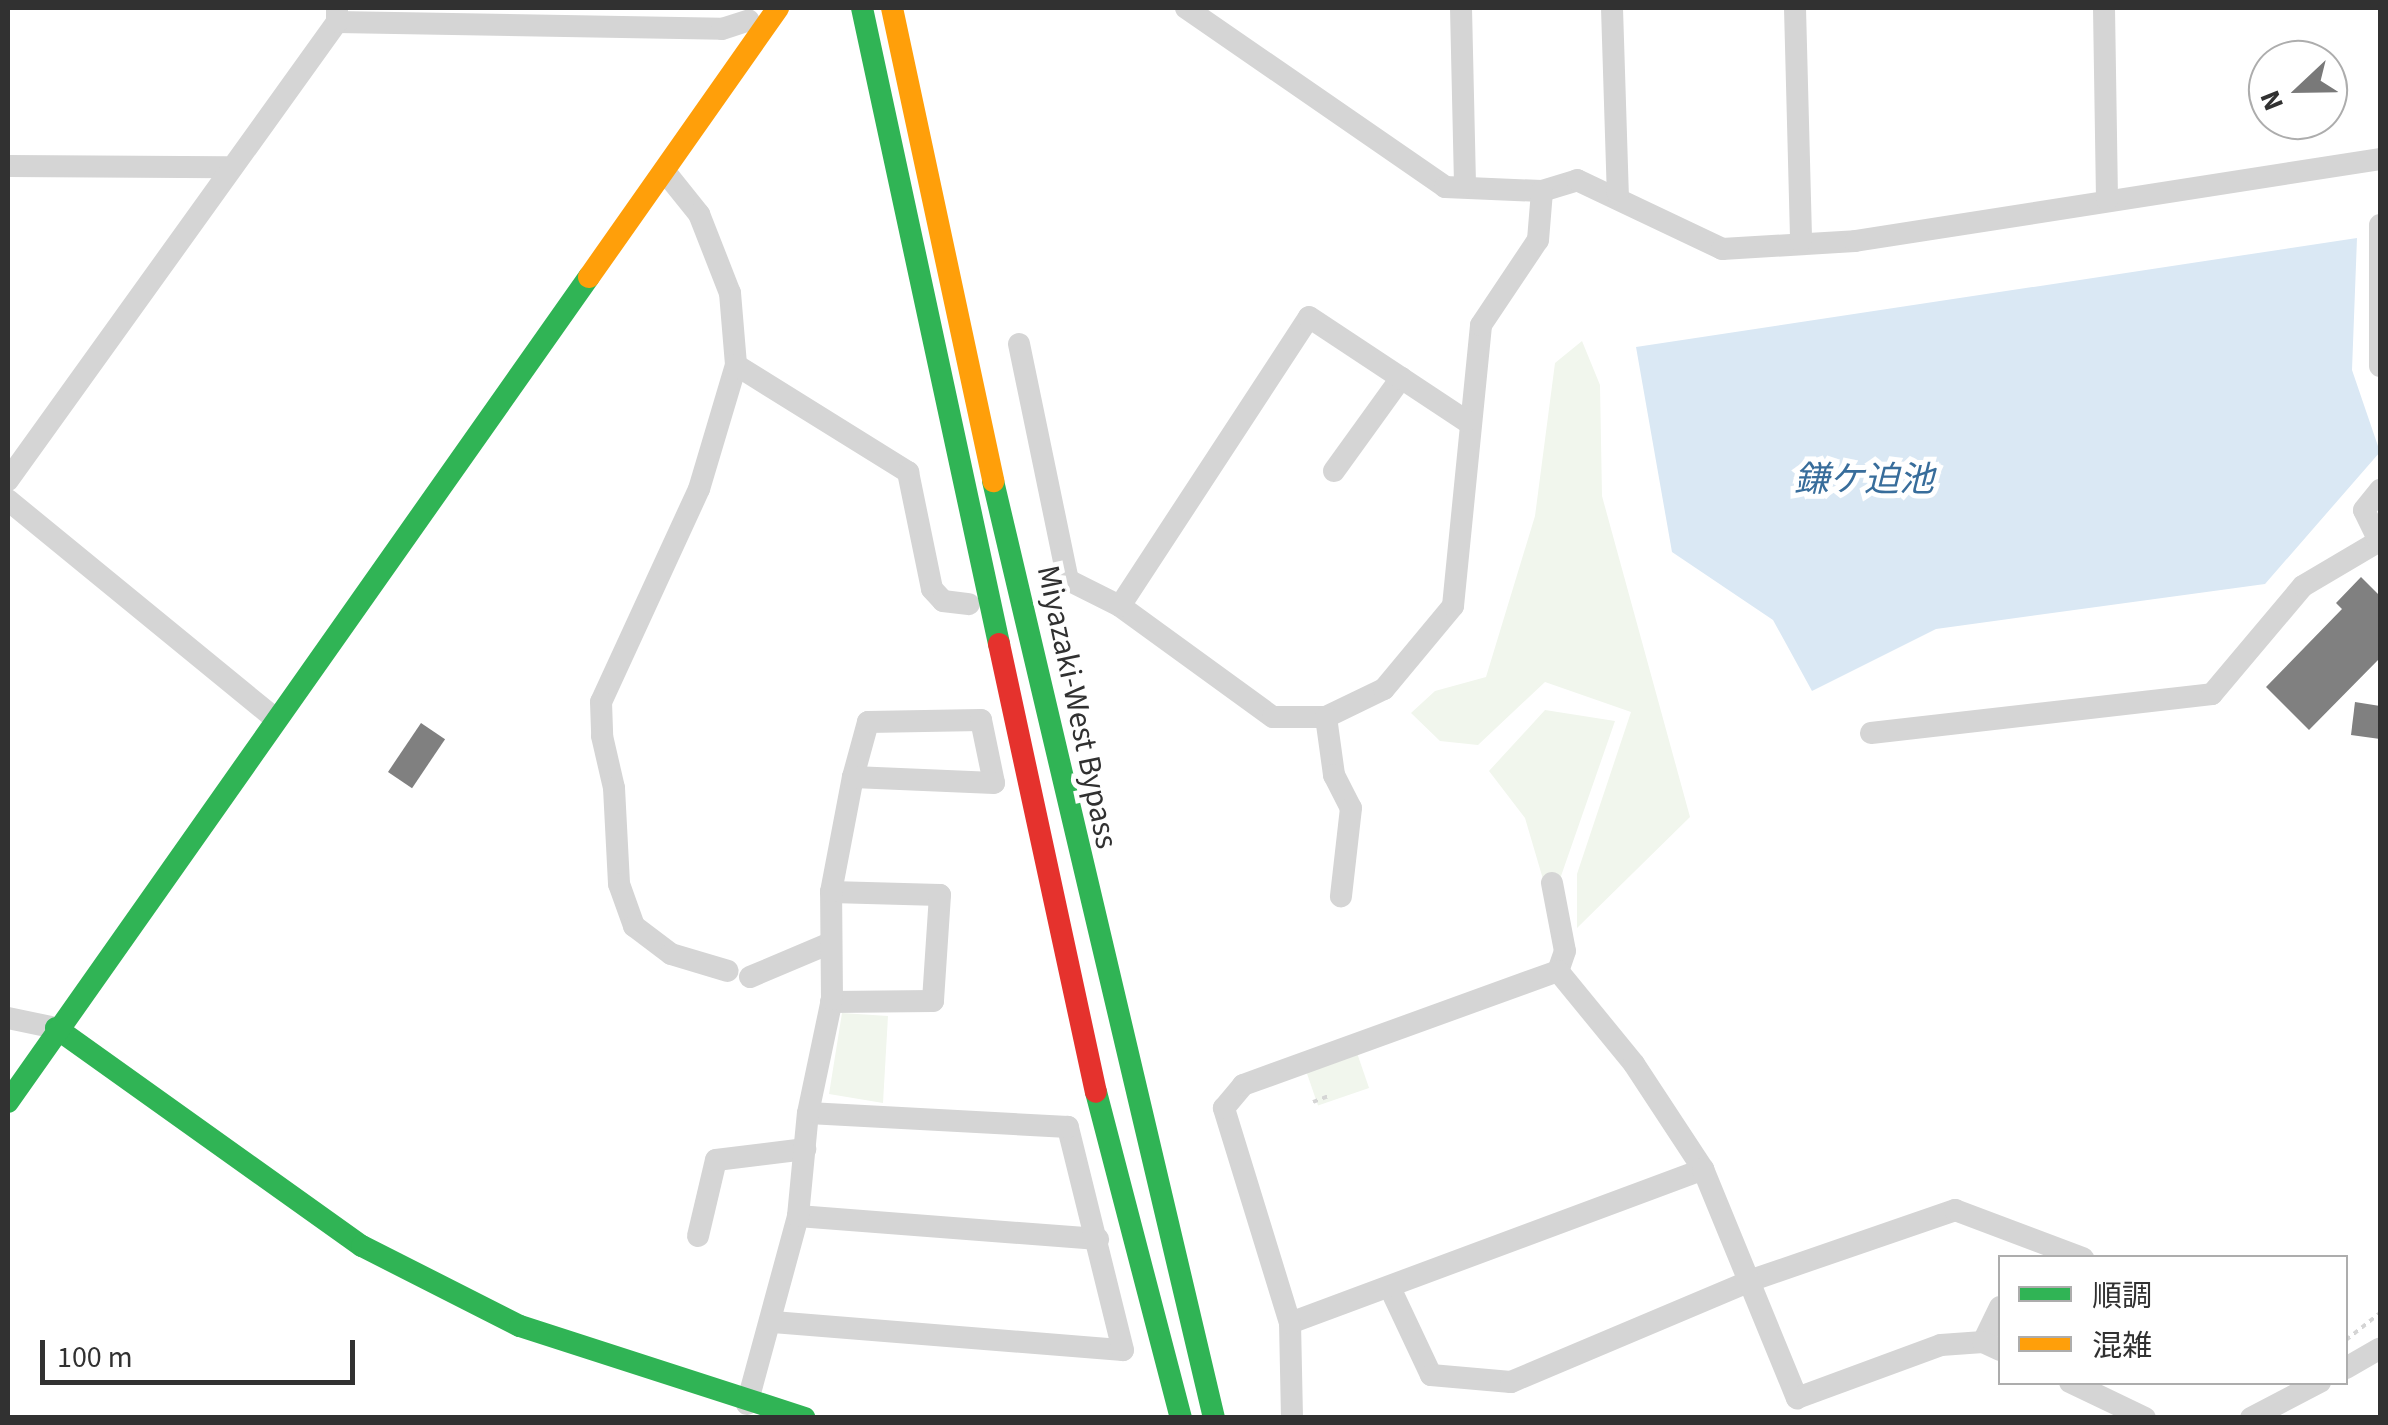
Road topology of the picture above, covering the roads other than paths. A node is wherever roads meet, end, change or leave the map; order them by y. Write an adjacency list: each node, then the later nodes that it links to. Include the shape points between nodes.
1 (778, 8): 12 (main road)
2 (795, 8): 12 (street, via 771,38)
3 (892, 8): 68 (main road, Miyazaki-West Bypass, via 1049,741)
4 (1186, 8): 17 (street, via 1445,187)
5 (1461, 8): 17 (street)
6 (1612, 8): 19 (street)
7 (1795, 8): 22 (street)
8 (2104, 8): 20 (street)
9 (862, 13): 67 (main road, Miyazaki-West Bypass, via 1084,1044)
10 (337, 14): 11 (street, via 722,29); 15 (street)
11 (752, 14): 12 (street)
12 (751, 48): 16 (main road)
13 (2380, 159): 20 (street)
14 (8, 166): 15 (street)
15 (226, 167): 29 (street)
16 (666, 172): 24 (street, via 699,214 730,293); 35 (main road)
17 (1465, 185): 18 (street)
18 (1542, 192): 19 (street, via 1577,180); 27 (street, via 1538,240 1481,325)
19 (1618, 194): 22 (street, via 1722,249)
20 (2108, 200): 22 (street, via 1854,241)
21 (2380, 224): 25 (street)
22 (1801, 241)
23 (1019, 344): 33 (street, via 1059,580)
24 (736, 366): 32 (street, via 908,472 932,589 942,601); 41 (street, via 699,489 601,702 619,884 634,926 671,954 739,974)
25 (2380, 366)
26 (1401, 378): 27 (street); 28 (street); 33 (street, via 1309,317)
27 (1466, 420): 34 (street, via 1452,606 1384,689)
28 (1334, 471)
29 (8, 480)
30 (2380, 490): 36 (street, via 2364,510 2379,540 2303,586 2212,694)
31 (8, 500): 35 (street)
32 (969, 604)
33 (1120, 606): 34 (street, via 1273,717)
34 (1326, 716): 40 (street, via 1334,775 1351,808)
35 (274, 718): 45 (main road)
36 (1870, 732)
37 (853, 777): 37 (street, via 906,779 994,782 982,720 868,722); 39 (street)
38 (1552, 883): 42 (street, via 1565,951)
39 (831, 892): 41 (street); 43 (street, via 940,895 933,1001)
40 (1341, 896)
41 (828, 944): 43 (street)
42 (1558, 971): 49 (street, via 1634,1064); 59 (street, via 1244,1085 1224,1108)
43 (832, 1002): 47 (street)
44 (8, 1018): 45 (street)
45 (56, 1028): 46 (main road); 65 (main road, via 362,1246 520,1326)
46 (8, 1102)
47 (808, 1113): 48 (street); 52 (street, via 1068,1128)
48 (804, 1149): 50 (street); 51 (street, via 716,1160)
49 (1703, 1169): 55 (street); 56 (street)
50 (798, 1216): 52 (street); 58 (street)
51 (698, 1236)
52 (1098, 1240): 58 (street, via 1124,1350)
53 (2030, 1247): 54 (street); 55 (street, via 1955,1210)
54 (2069, 1255)
55 (1752, 1280): 56 (street, via 1512,1382 1431,1376); 60 (street, via 1796,1398 1941,1345)
56 (1391, 1290): 59 (street)
57 (1998, 1317): 60 (street)
58 (773, 1322): 65 (street)
59 (1290, 1323): 69 (street)
60 (1992, 1346)
61 (2380, 1348): 62 (street)
62 (2348, 1367)
63 (2076, 1385): 70 (street)
64 (2314, 1385): 71 (street)
65 (747, 1404): 66 (main road)
66 (805, 1418)
67 (1181, 1418)
68 (1214, 1418)
69 (1292, 1418)
70 (2145, 1418)
71 (2251, 1418)

